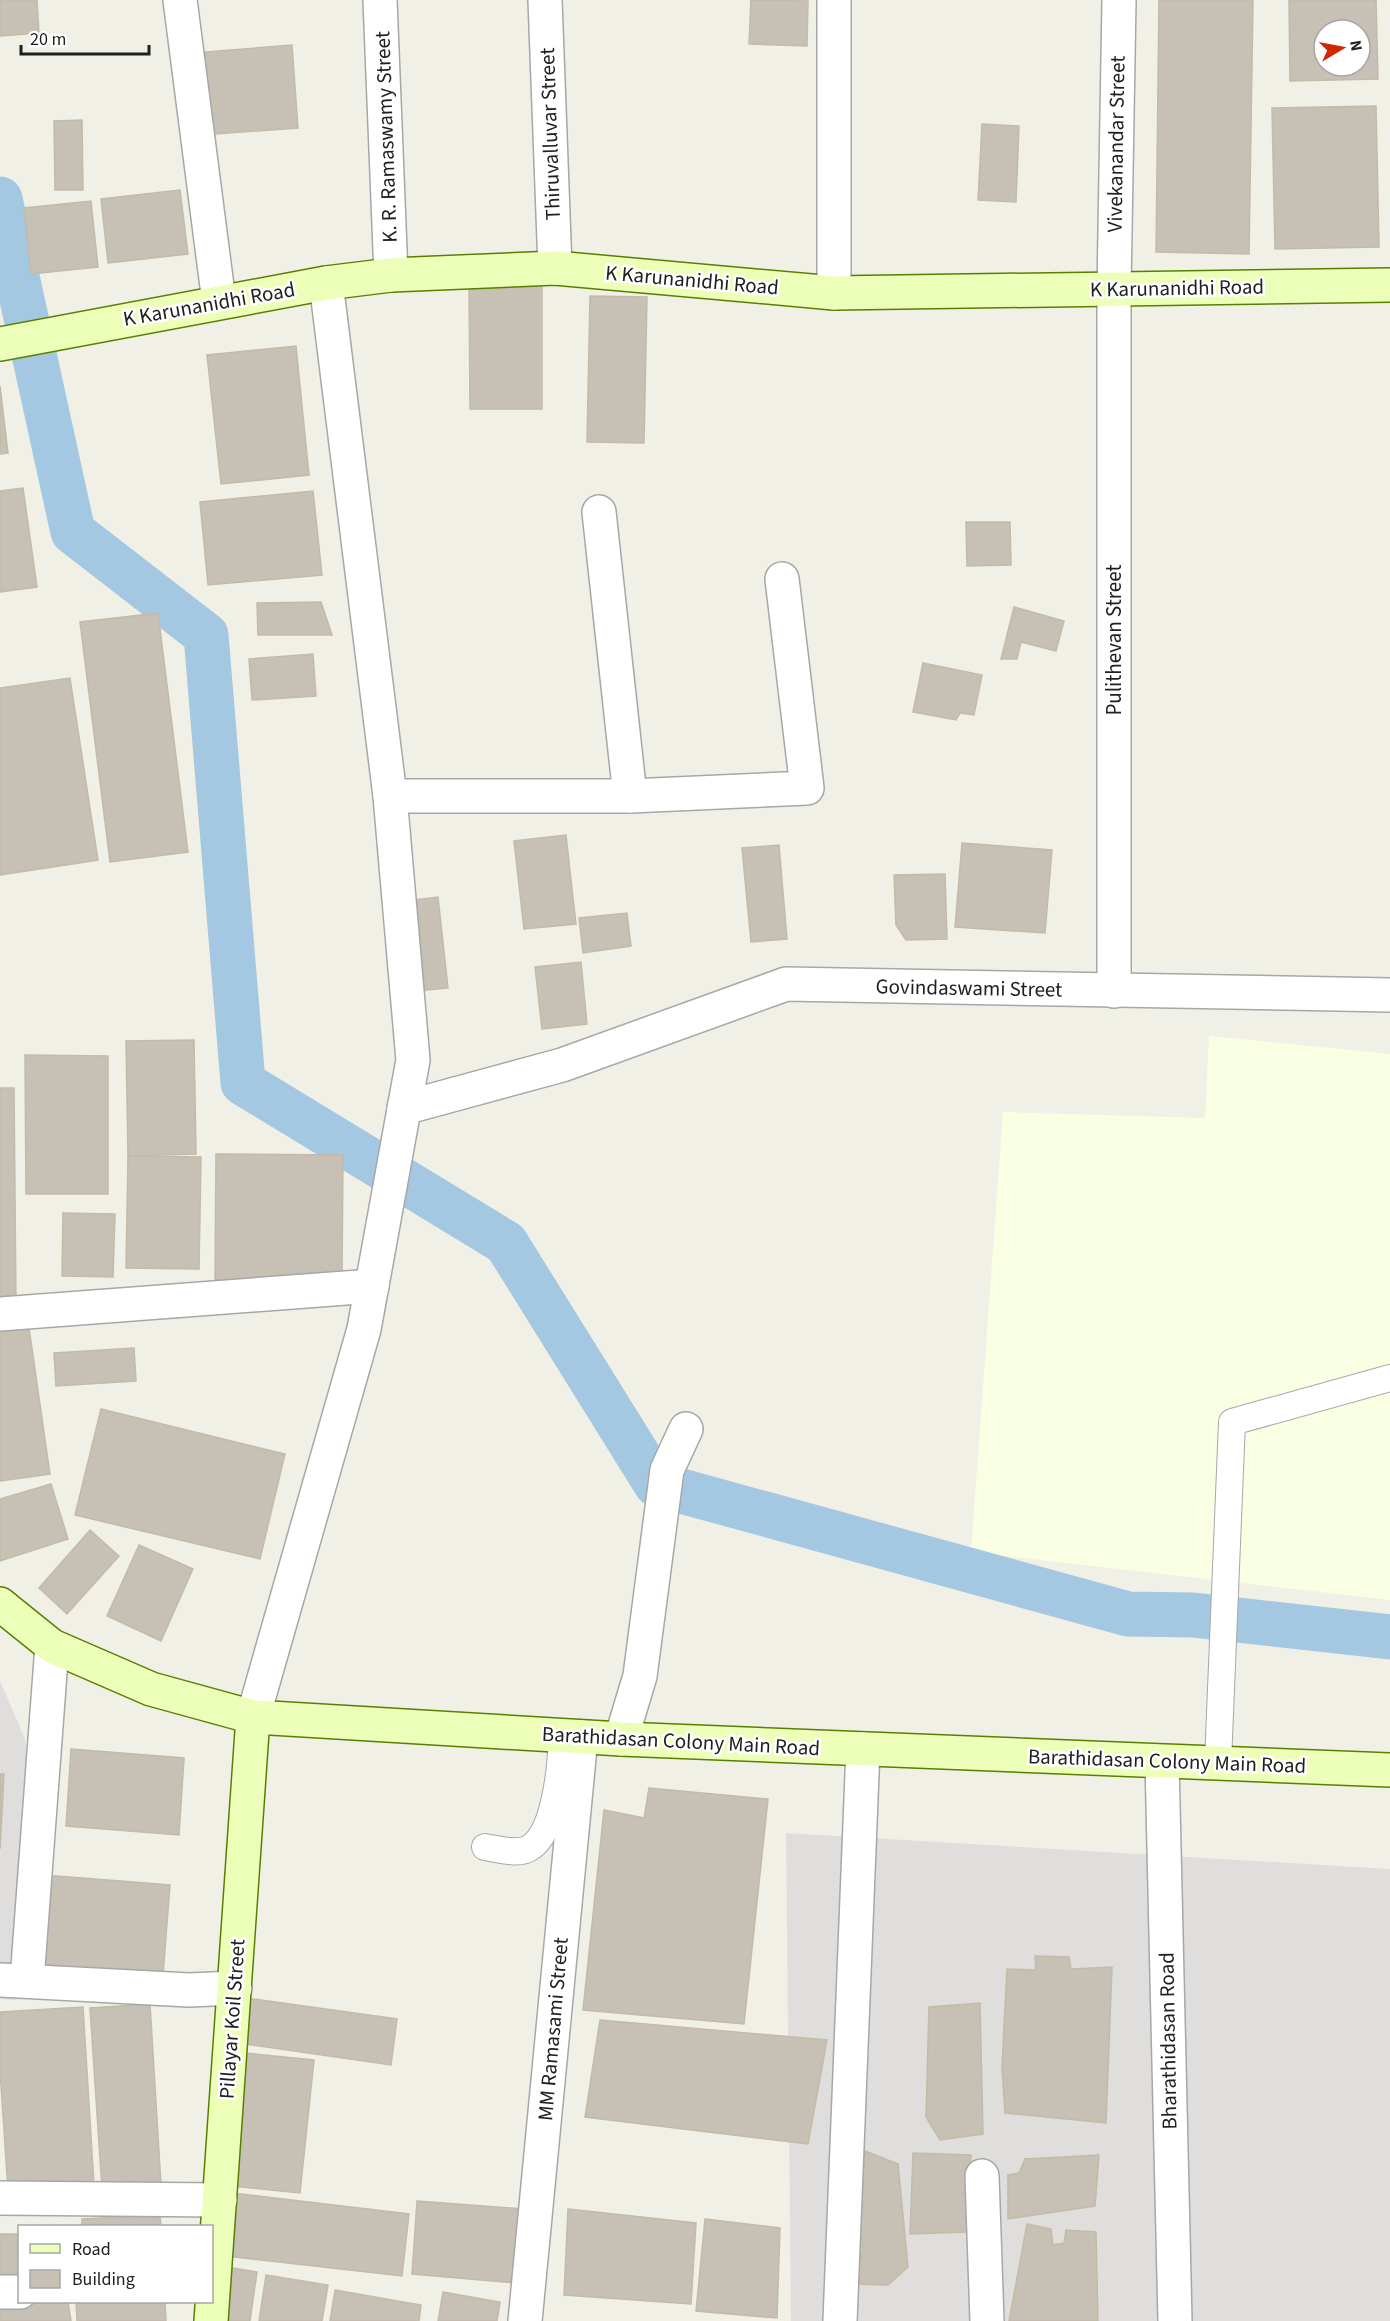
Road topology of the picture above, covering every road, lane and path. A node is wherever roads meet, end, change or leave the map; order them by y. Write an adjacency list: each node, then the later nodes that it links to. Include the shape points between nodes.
1 (180, 0): 12 (street)
2 (380, 0): 7 (street, K. R. Ramaswamy Street)
3 (545, 0): 6 (street, Thiruvalluvar Street)
4 (834, 0): 11 (street)
5 (1119, 0): 10 (street, Vivekanandar Street)
6 (555, 268): 7 (street, K Karunanidhi Road); 11 (street, K Karunanidhi Road)
7 (391, 275): 8 (street, K Karunanidhi Road)
8 (326, 283): 12 (street, K Karunanidhi Road); 16 (street)
9 (1390, 285): 10 (street, K Karunanidhi Road)
10 (1114, 289): 11 (street, K Karunanidhi Road); 18 (street, Pulithevan Street)
11 (834, 293)
12 (219, 302): 13 (street, K Karunanidhi Road)
13 (0, 344)
14 (599, 512): 17 (street)
15 (782, 579): 17 (street, via 807,788)
16 (390, 796): 17 (street); 20 (street, via 413,1060)
17 (630, 796)
18 (1114, 991): 19 (street, Govindaswami Street); 20 (street, Govindaswami Street, via 786,984 562,1065)
19 (1390, 995)
20 (404, 1108): 21 (street)
21 (372, 1286): 22 (street); 27 (street, via 364,1329)
22 (0, 1314)
23 (1390, 1378): 32 (lane, via 1232,1422)
24 (686, 1429): 29 (street, via 668,1470 640,1676)
25 (0, 1604): 26 (street, Barathidasan Colony Main Road)
26 (52, 1646): 27 (street, Barathidasan Colony Main Road, via 151,1689); 35 (street)
27 (253, 1717): 28 (street, Barathidasan Colony Main Road); 36 (street, Pillayar Koil Street)
28 (571, 1737): 29 (street, Barathidasan Colony Main Road); 34 (lane, via 555,1799 540,1836 531,1847 516,1851); 45 (street, MM Ramasami Street)
29 (621, 1739): 30 (street, Barathidasan Colony Main Road)
30 (863, 1749): 31 (street, Barathidasan Colony Main Road); 46 (street)
31 (1162, 1762): 32 (street, Barathidasan Colony Main Road); 48 (street, Bharathidasan Road)
32 (1218, 1762): 33 (street, Barathidasan Colony Main Road)
33 (1390, 1770)
34 (485, 1847)
35 (14, 1980): 36 (street, via 189,1990)
36 (234, 1988): 39 (street, Pillayar Koil Street)
37 (982, 2176): 47 (street)
38 (0, 2198): 39 (street)
39 (220, 2199): 40 (street, Pillayar Koil Street)
40 (213, 2288)
41 (0, 2292): 42 (street)
42 (18, 2292)
43 (212, 2303): 44 (street, Pillayar Koil Street)
44 (211, 2321)
45 (525, 2321)
46 (840, 2321)
47 (987, 2321)
48 (1175, 2321)

